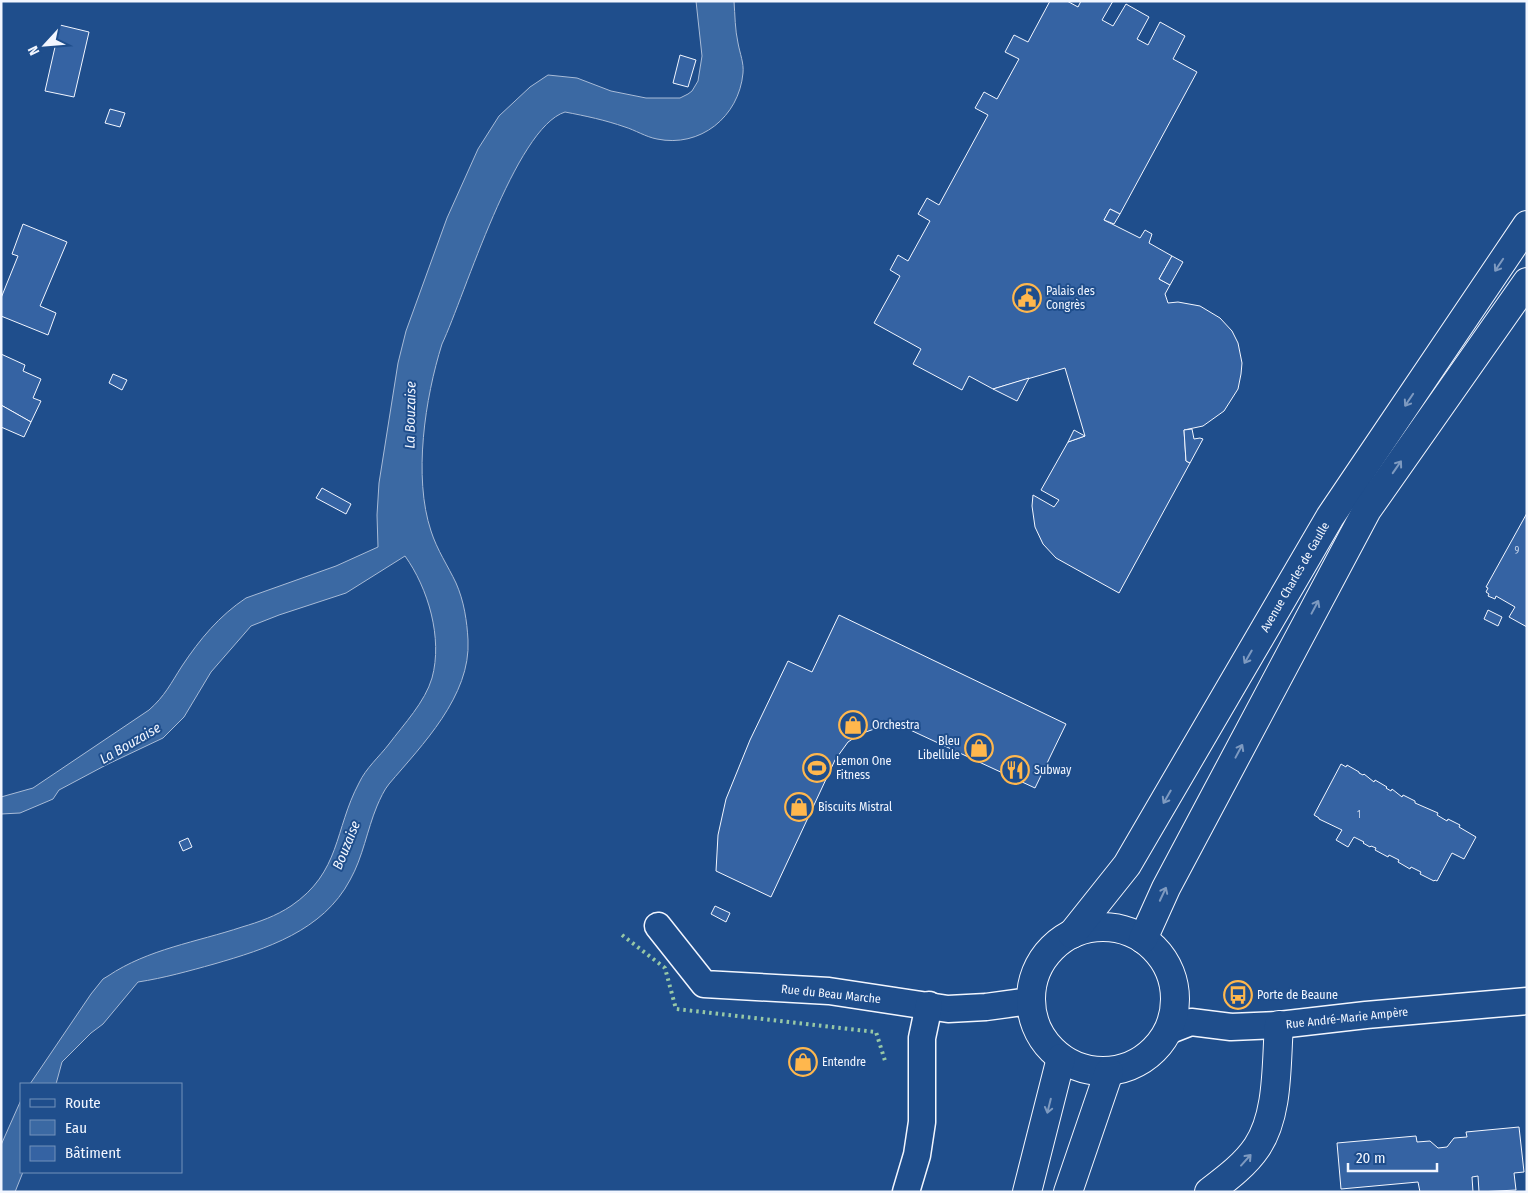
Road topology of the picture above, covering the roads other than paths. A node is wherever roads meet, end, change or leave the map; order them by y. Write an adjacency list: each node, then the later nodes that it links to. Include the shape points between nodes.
1 (1527, 225): 4 (main road, Avenue Charles de Gaulle, one-way to 4, via 1330,517 1127,865)
2 (1527, 282): 5 (main road, one-way to 2, via 1166,888 1367,510)
3 (658, 926): 8 (street, Rue du Beau Marche, via 704,984 829,991)
4 (1072, 934): 5 (main road, Avenue Charles de Gaulle, via 1096,927 1120,929); 6 (main road, Avenue Charles de Gaulle, via 1055,945 1041,961 1033,980)
5 (1143, 939): 10 (main road, Avenue Charles de Gaulle, via 1158,952 1169,970 1175,990 1174,1011)
6 (1031, 1001): 8 (street, Rue du Beau Marche, via 948,1009); 11 (main road, Avenue Charles de Gaulle, via 1034,1023 1045,1043)
7 (1527, 1001): 9 (street, Rue André-Marie Ampère)
8 (929, 1005): 13 (street, via 922,1038 922,1122)
9 (1279, 1024): 10 (street, Rue André-Marie Ampère, via 1231,1027 1191,1022); 16 (main road, one-way to 9, via 1237,1170 1257,1148 1271,1118)
10 (1168, 1031): 12 (main road, Avenue Charles de Gaulle, via 1154,1051 1133,1066)
11 (1061, 1058): 12 (main road, Avenue Charles de Gaulle, via 1084,1069); 14 (main road, one-way to 14)
12 (1109, 1072): 15 (main road)
13 (906, 1192)
14 (1027, 1192)
15 (1068, 1192)
16 (1209, 1192)

